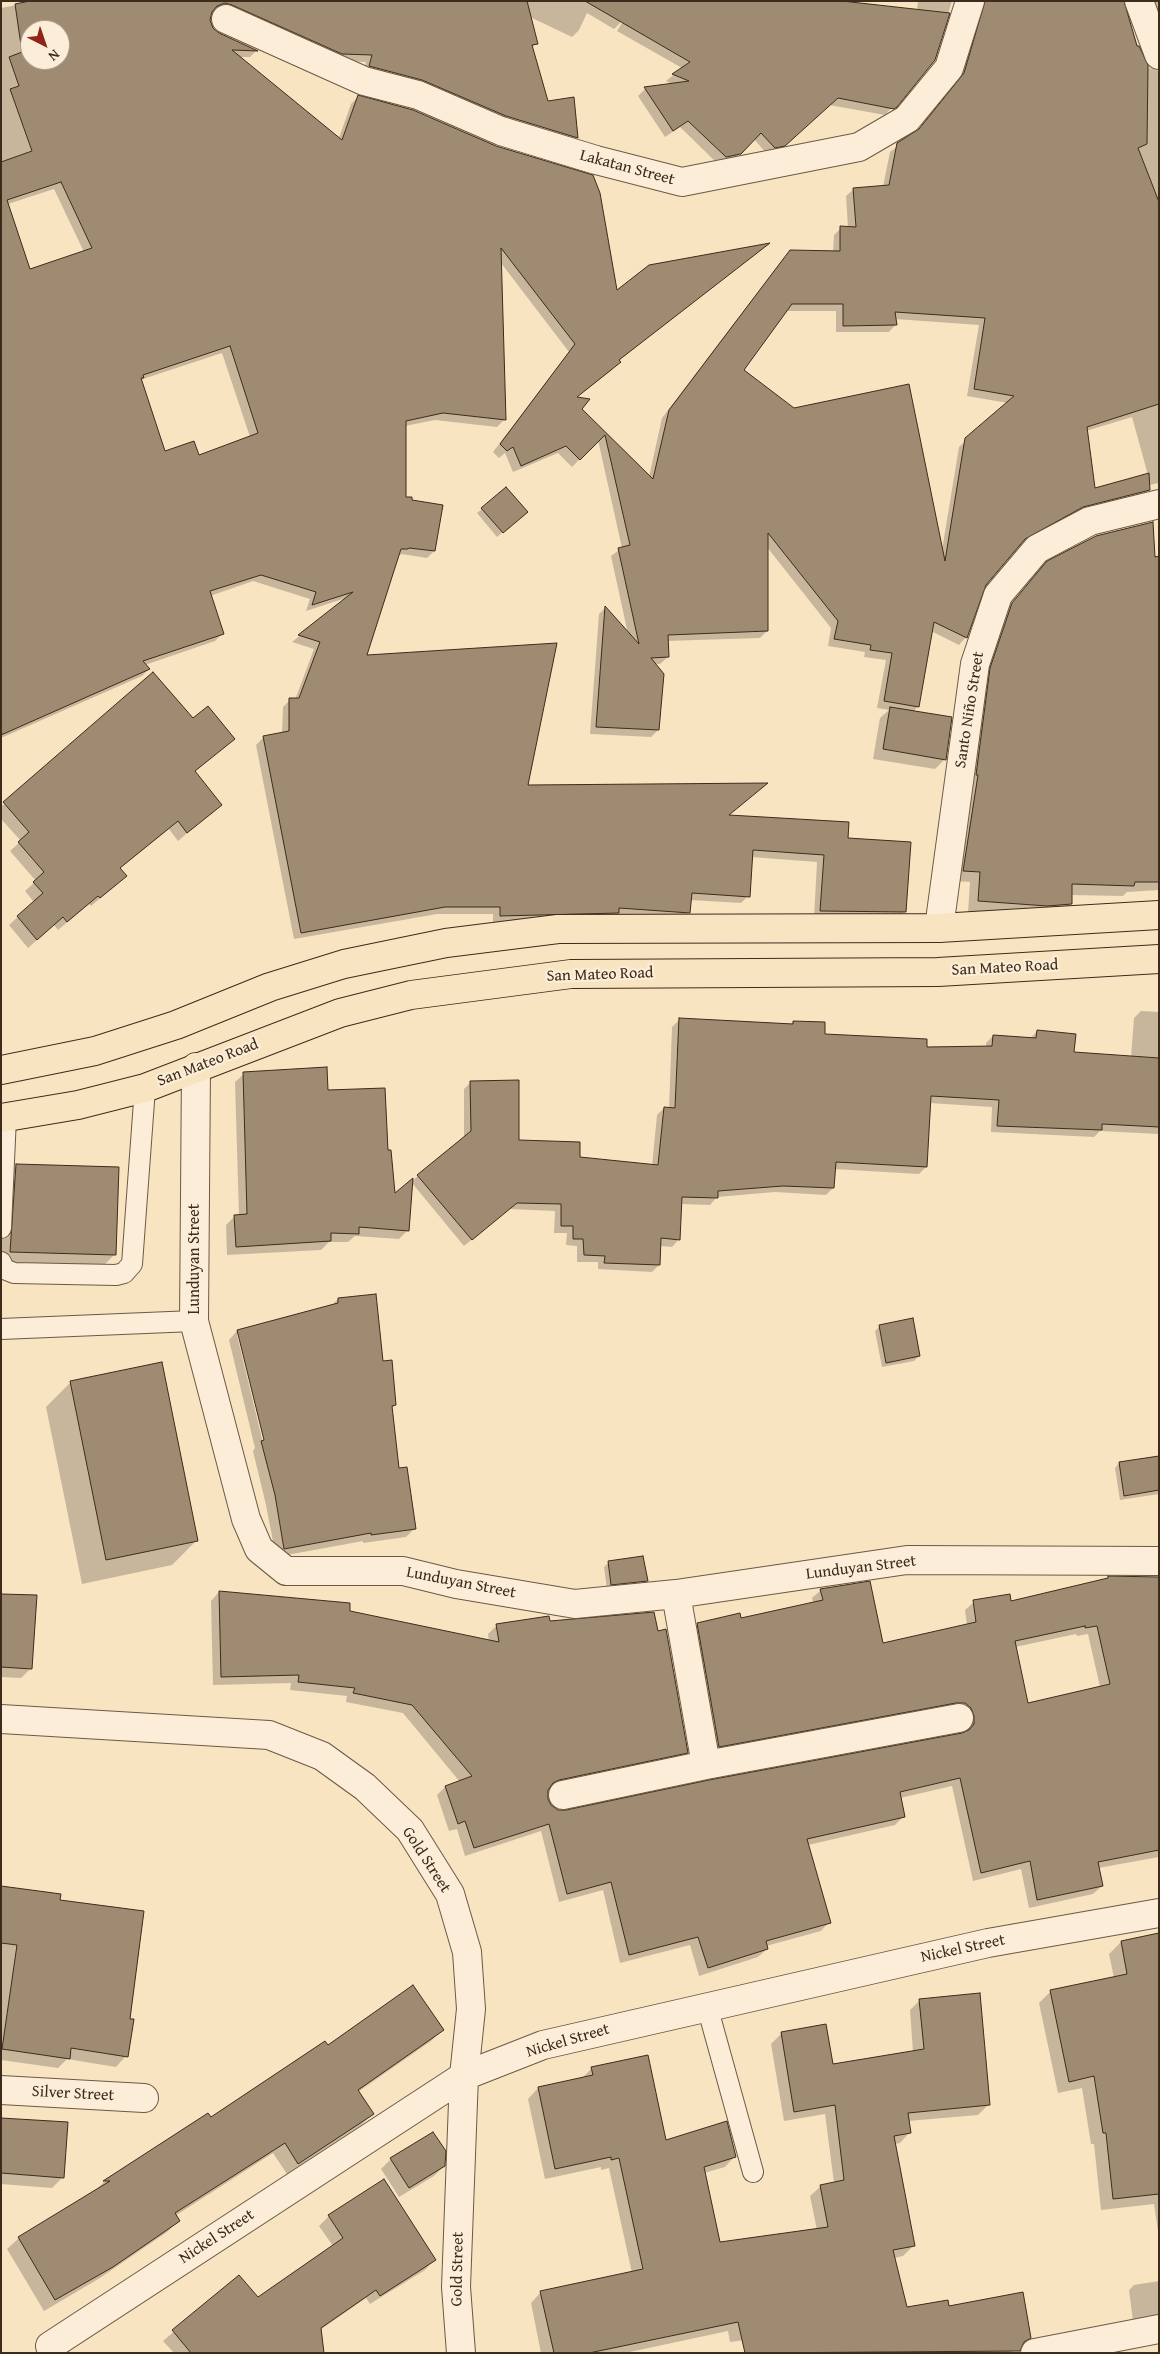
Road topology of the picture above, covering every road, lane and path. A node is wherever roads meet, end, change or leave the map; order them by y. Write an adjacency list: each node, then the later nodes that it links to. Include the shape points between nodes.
1 (970, 1): 3 (street, Lakatan Street, via 949,68 907,119 858,147 682,182 501,131 418,95 364,81)
2 (1139, 1): 4 (street)
3 (226, 18)
4 (1159, 55)
5 (1159, 504): 7 (street, Santo Niño Street, via 1090,521 1037,549 998,595 975,664)
6 (1159, 915): 7 (main road)
7 (939, 928): 10 (main road, via 558,929 446,943 344,964 270,987 176,1025 95,1051)
8 (1159, 959): 9 (main road, San Mateo Road, via 938,972 571,974 412,995 340,1013)
9 (196, 1067): 11 (main road, San Mateo Road); 15 (street, Lunduyan Street)
10 (1, 1070)
11 (145, 1088): 12 (main road, San Mateo Road, via 78,1105); 14 (lane, via 132,1264 124,1273 98,1275 14,1273 4,1269)
12 (4, 1117): 13 (lane)
13 (1, 1228)
14 (1, 1262)
15 (194, 1321): 16 (lane); 18 (street, Lunduyan Street, via 246,1519 259,1548 286,1571 403,1571 456,1584 575,1604)
16 (1, 1329)
17 (1159, 1561): 18 (street, Lunduyan Street, via 908,1560)
18 (676, 1594): 21 (street)
19 (959, 1718): 21 (street)
20 (1, 1719): 25 (street, Gold Street, via 269,1735 322,1756 365,1787 410,1830 450,1894 467,1952 471,2009)
21 (706, 1765): 22 (street)
22 (563, 1795)
23 (1159, 1912): 24 (street, Nickel Street, via 988,1943)
24 (706, 2006): 25 (street, Nickel Street, via 544,2044); 28 (lane)
25 (464, 2076): 30 (street, Nickel Street); 32 (street, Gold Street, via 456,2287)
26 (1, 2090): 27 (street, Silver Street)
27 (144, 2098)
28 (753, 2172)
29 (1159, 2329): 31 (street)
30 (50, 2346)
31 (1053, 2351)
32 (461, 2353)

